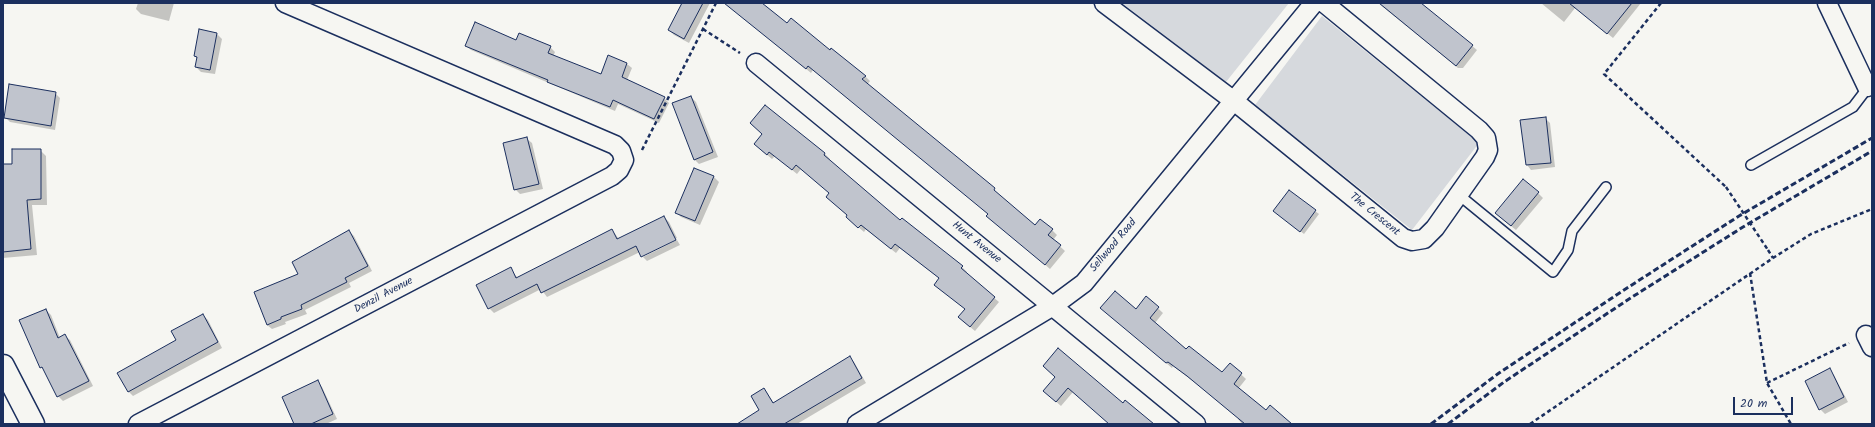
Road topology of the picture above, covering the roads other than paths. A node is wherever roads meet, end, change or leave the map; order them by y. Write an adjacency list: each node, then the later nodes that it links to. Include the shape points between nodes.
1 (285, 3): 15 (street, Denzil Avenue, via 615,145 631,159 612,176)
2 (1104, 3): 8 (street, The Crescent)
3 (1314, 3): 8 (street, Sellwood Road)
4 (1324, 3): 11 (street, The Crescent, via 1486,138 1488,150 1485,158)
5 (1827, 3): 7 (street)
6 (756, 63): 12 (street, Hunt Avenue)
7 (1870, 86): 9 (lane, via 1853,107)
8 (1234, 102): 11 (street, The Crescent, via 1403,238 1412,241 1424,239); 12 (street, Sellwood Road, via 1084,283)
9 (1751, 165)
10 (1606, 187): 11 (lane, via 1572,231 1568,250 1552,272)
11 (1459, 194)
12 (1053, 306): 16 (street, Sellwood Road); 17 (street, Hunt Avenue)
13 (3, 366): 14 (street)
14 (33, 424)
15 (138, 424)
16 (856, 424)
17 (1196, 424)

